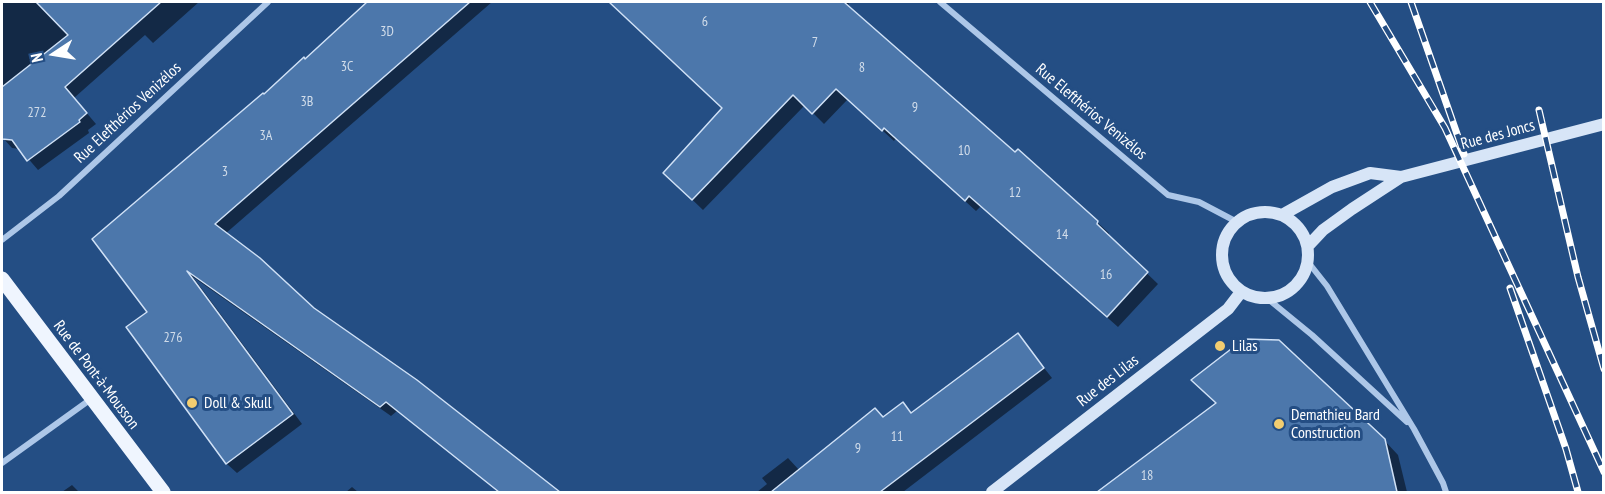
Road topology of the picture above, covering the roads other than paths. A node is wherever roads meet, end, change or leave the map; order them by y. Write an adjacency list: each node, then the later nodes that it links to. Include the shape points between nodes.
1 (268, 2): 7 (street, Rue Elefthérios Venizélos, via 59,196)
2 (939, 2): 6 (street, Rue Elefthérios Venizélos, via 1168,195 1199,202)
3 (1604, 124): 4 (street, Rue des Joncs)
4 (1401, 177): 5 (street, Rue des Joncs, via 1370,173 1332,187); 8 (street, Rue des Joncs, via 1323,230)
5 (1282, 215): 6 (street, via 1258,212); 8 (street, via 1294,222)
6 (1237, 222): 11 (street, via 1227,232 1221,258 1230,283)
7 (2, 240)
8 (1308, 246): 9 (street)
9 (1308, 262): 12 (street, via 1304,276 1294,288); 14 (street, via 1327,286)
10 (2, 279): 13 (main road, Rue de Pont-à-Mousson)
11 (1241, 292): 12 (street); 17 (street, Rue des Lilas, via 1228,309)
12 (1268, 299): 14 (street)
13 (91, 399): 15 (street); 16 (main road, Rue de Pont-à-Mousson)
14 (1414, 429): 18 (street)
15 (2, 463)
16 (163, 492)
17 (992, 492)
18 (1446, 492)

